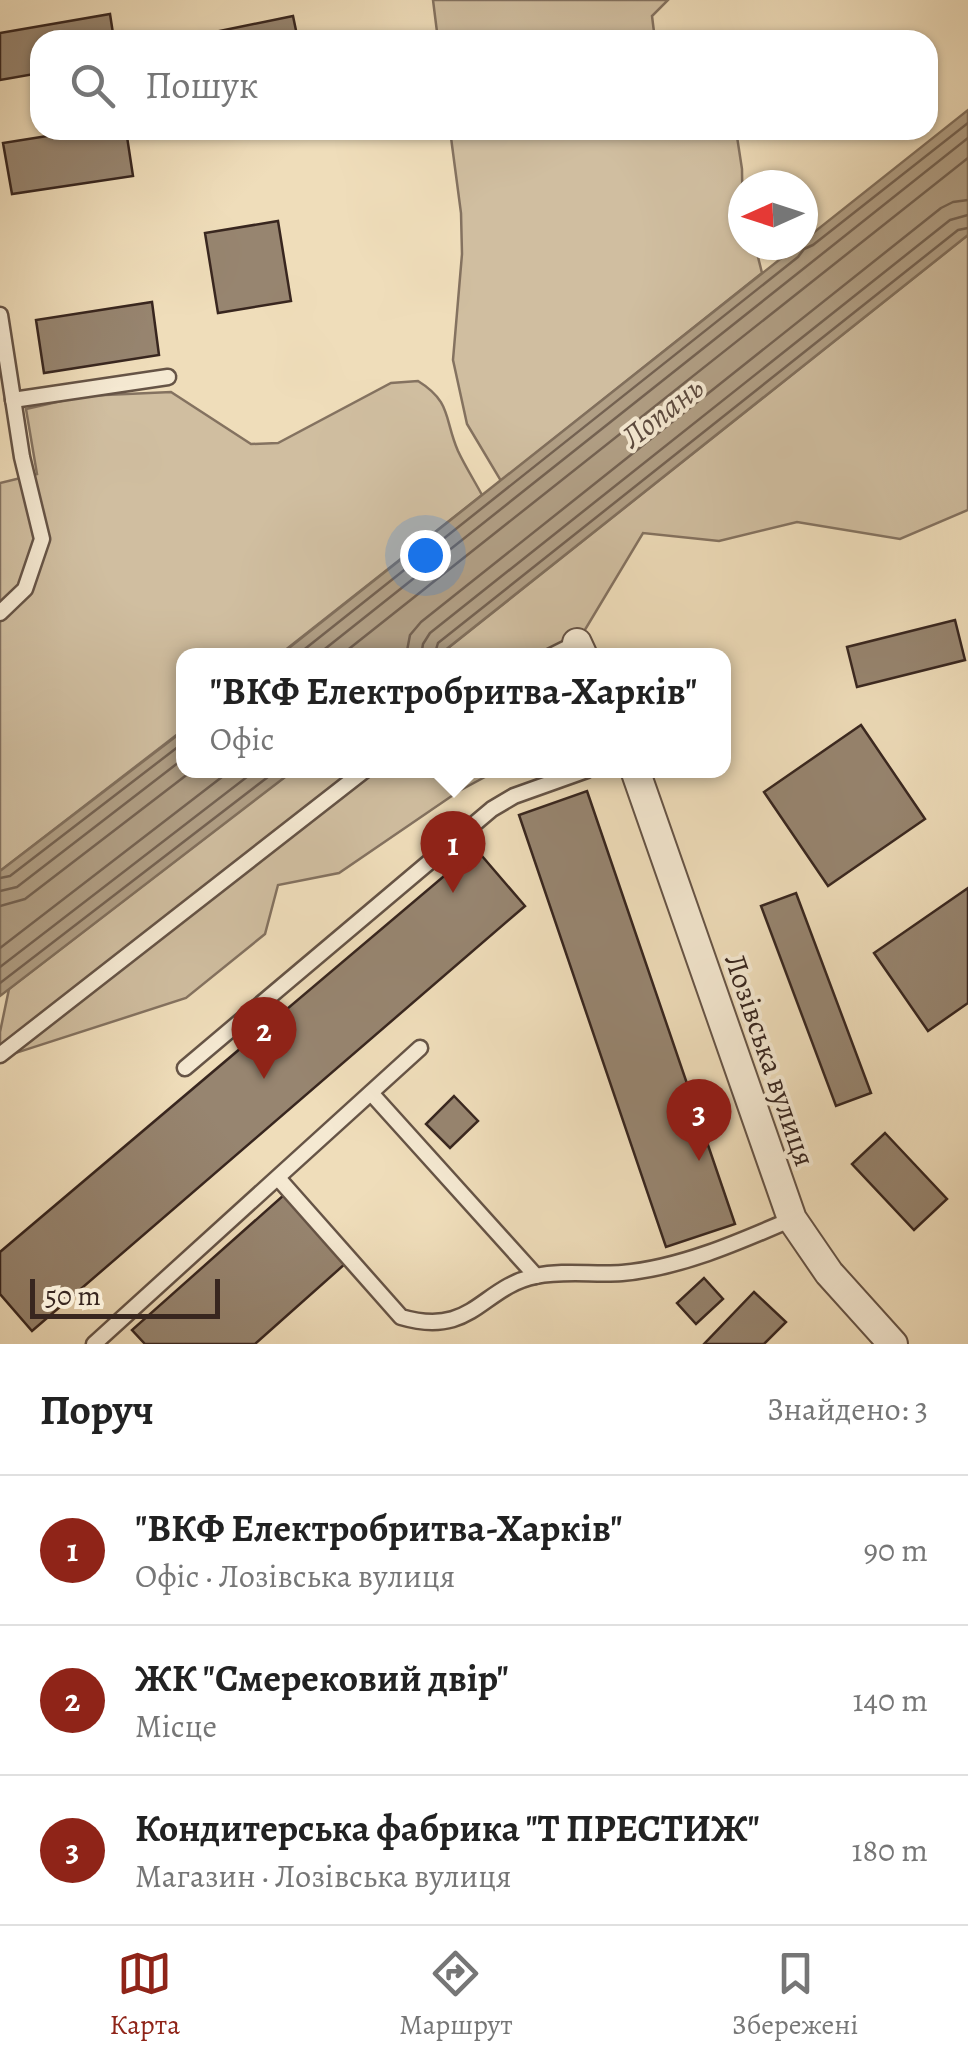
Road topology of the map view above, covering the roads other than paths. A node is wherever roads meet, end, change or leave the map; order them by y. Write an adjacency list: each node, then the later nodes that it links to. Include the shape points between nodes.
1 (0, 315): 3 (lane)
2 (168, 377): 3 (lane)
3 (14, 400): 4 (lane, via 42,539 24,589)
4 (0, 613)
5 (355, 778): 9 (lane)
6 (564, 778): 10 (lane, via 492,810)
7 (637, 778): 13 (street, Лозівська вулиця)
8 (420, 1048): 11 (lane)
9 (0, 1056)
10 (185, 1068)
11 (371, 1093): 12 (lane); 14 (lane)
12 (278, 1178): 14 (lane, via 401,1318 443,1323); 15 (lane)
13 (792, 1218): 14 (lane, via 680,1261 625,1273); 16 (street, Лозівська вулиця)
14 (536, 1276)
15 (94, 1344)
16 (893, 1344)

